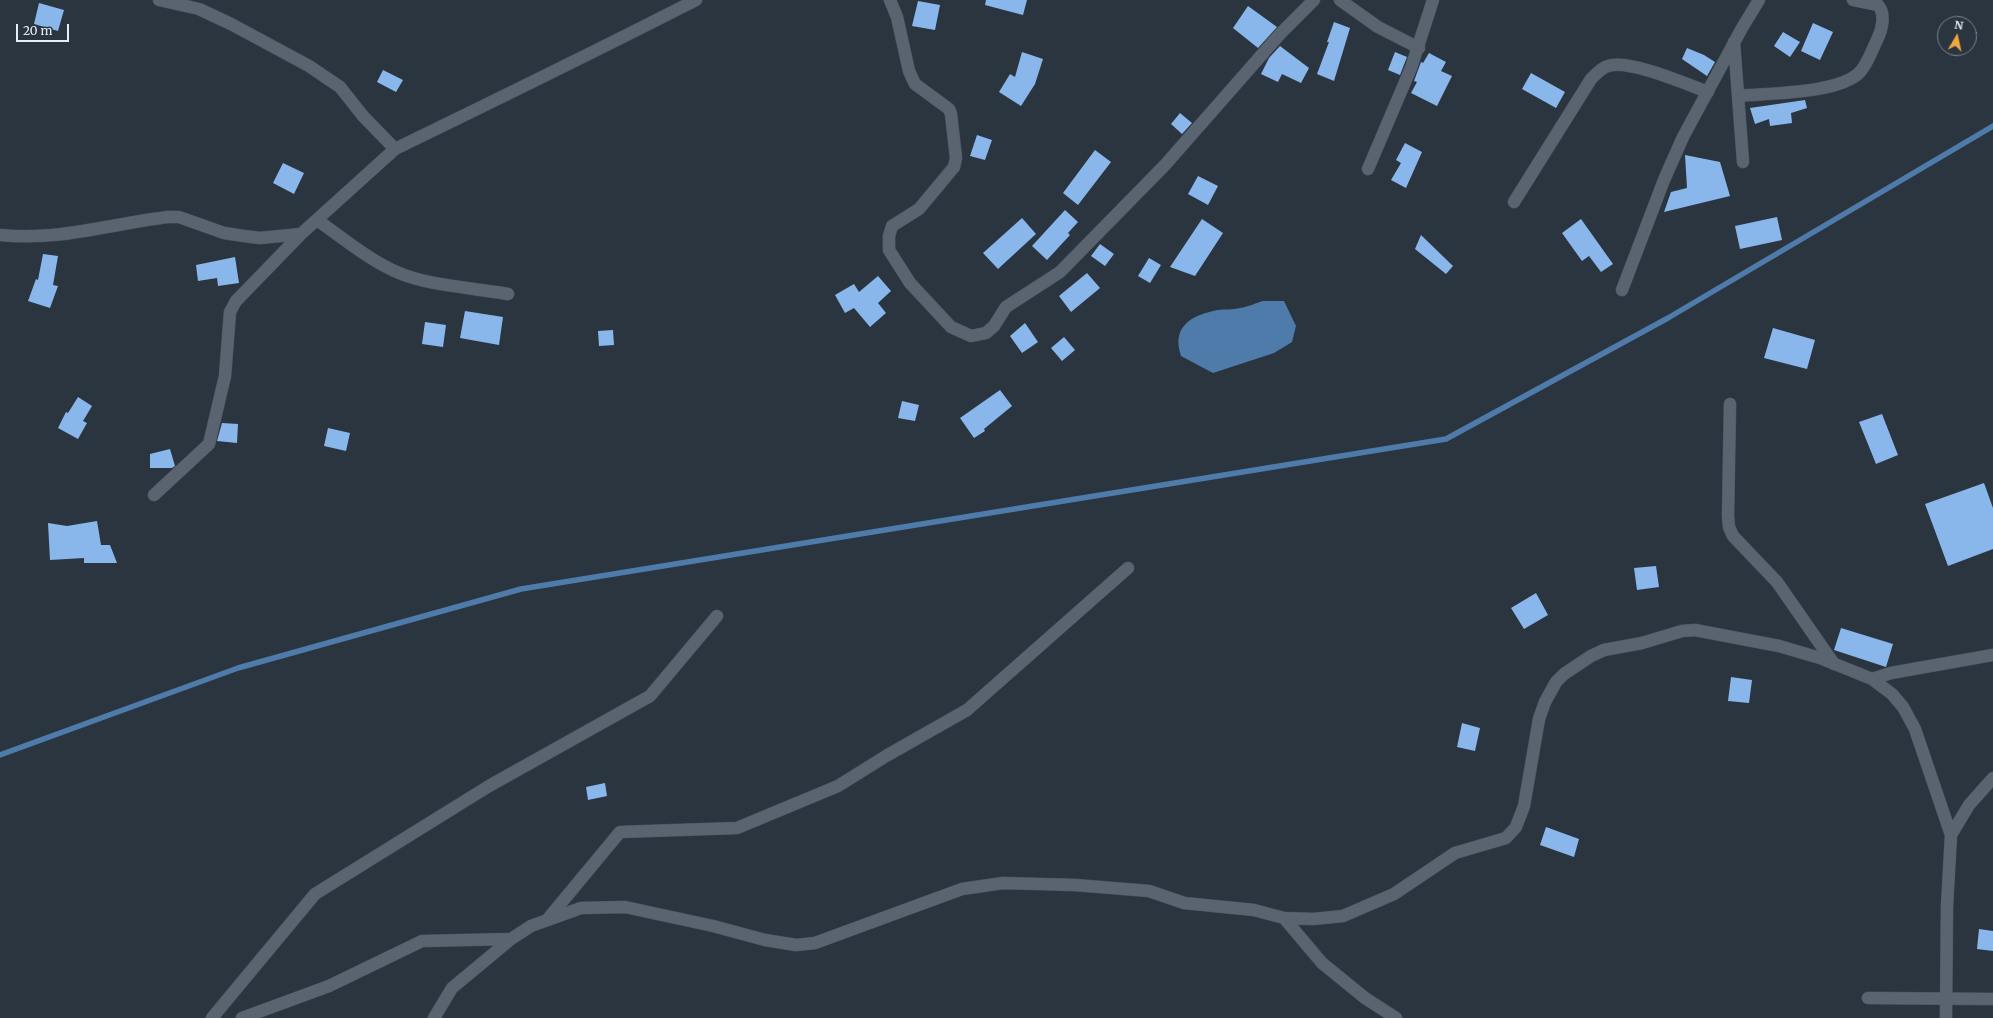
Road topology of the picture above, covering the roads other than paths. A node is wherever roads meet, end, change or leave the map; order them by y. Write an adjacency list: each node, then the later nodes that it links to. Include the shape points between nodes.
1 (158, 0): 13 (street, via 199,9 309,66 340,87 363,116)
2 (696, 0): 13 (street, via 543,78)
3 (890, 0): 4 (street, via 915,84 949,109 956,158 954,167 919,209 892,226 889,250 910,283 952,327 971,336 986,334 1006,307 1060,272 1165,165 1280,34)
4 (1314, 0)
5 (1340, 0): 10 (street, via 1378,27)
6 (1433, 0): 10 (street)
7 (1759, 0): 9 (street)
8 (1853, 0): 12 (street, via 1878,5 1882,13 1881,32 1865,65 1853,78 1835,86)
9 (1734, 42): 11 (street); 12 (street)
10 (1418, 48): 15 (street)
11 (1708, 92): 16 (street, via 1632,66 1608,66 1599,71 1591,79); 20 (street, via 1683,137)
12 (1738, 96): 14 (street)
13 (395, 149): 17 (street)
14 (1743, 162)
15 (1368, 169)
16 (1514, 202)
17 (317, 220): 18 (street); 21 (street, via 399,273 428,281)
18 (302, 234): 19 (street, via 260,238 244,236 224,233 179,217 168,217 62,235); 23 (street, via 236,301 230,312 225,376 209,444)
19 (0, 235)
20 (1622, 290)
21 (508, 294)
22 (1730, 404): 27 (street, via 1727,499 1729,527 1733,536 1777,582)
23 (154, 495)
24 (1128, 568): 32 (street, via 967,710 838,786 737,828 620,832)
25 (717, 616): 37 (street, via 650,696 489,786 315,894)
26 (1993, 655): 28 (street, via 1891,673)
27 (1834, 664): 28 (street); 31 (street, via 1778,646 1695,630 1604,650 1591,656 1556,682 1545,702 1539,719 1524,806 1516,827 1506,838 1455,853 1394,894 1343,916)
28 (1872, 679): 30 (street, via 1892,694 1915,729)
29 (1993, 778): 30 (street, via 1968,805)
30 (1950, 835): 35 (street)
31 (1284, 918): 32 (street, via 1254,910 1184,903 1149,891 1003,883 962,889 815,943 796,945 625,908 581,908); 40 (street, via 1322,962 1365,998)
32 (547, 920): 33 (street, via 531,926)
33 (511, 939): 38 (street, via 422,941 329,986); 39 (street, via 452,988)
34 (1868, 998): 35 (street)
35 (1946, 999): 36 (street); 41 (street)
36 (1993, 999)
37 (212, 1018)
38 (242, 1018)
39 (434, 1018)
40 (1396, 1018)
41 (1946, 1018)

